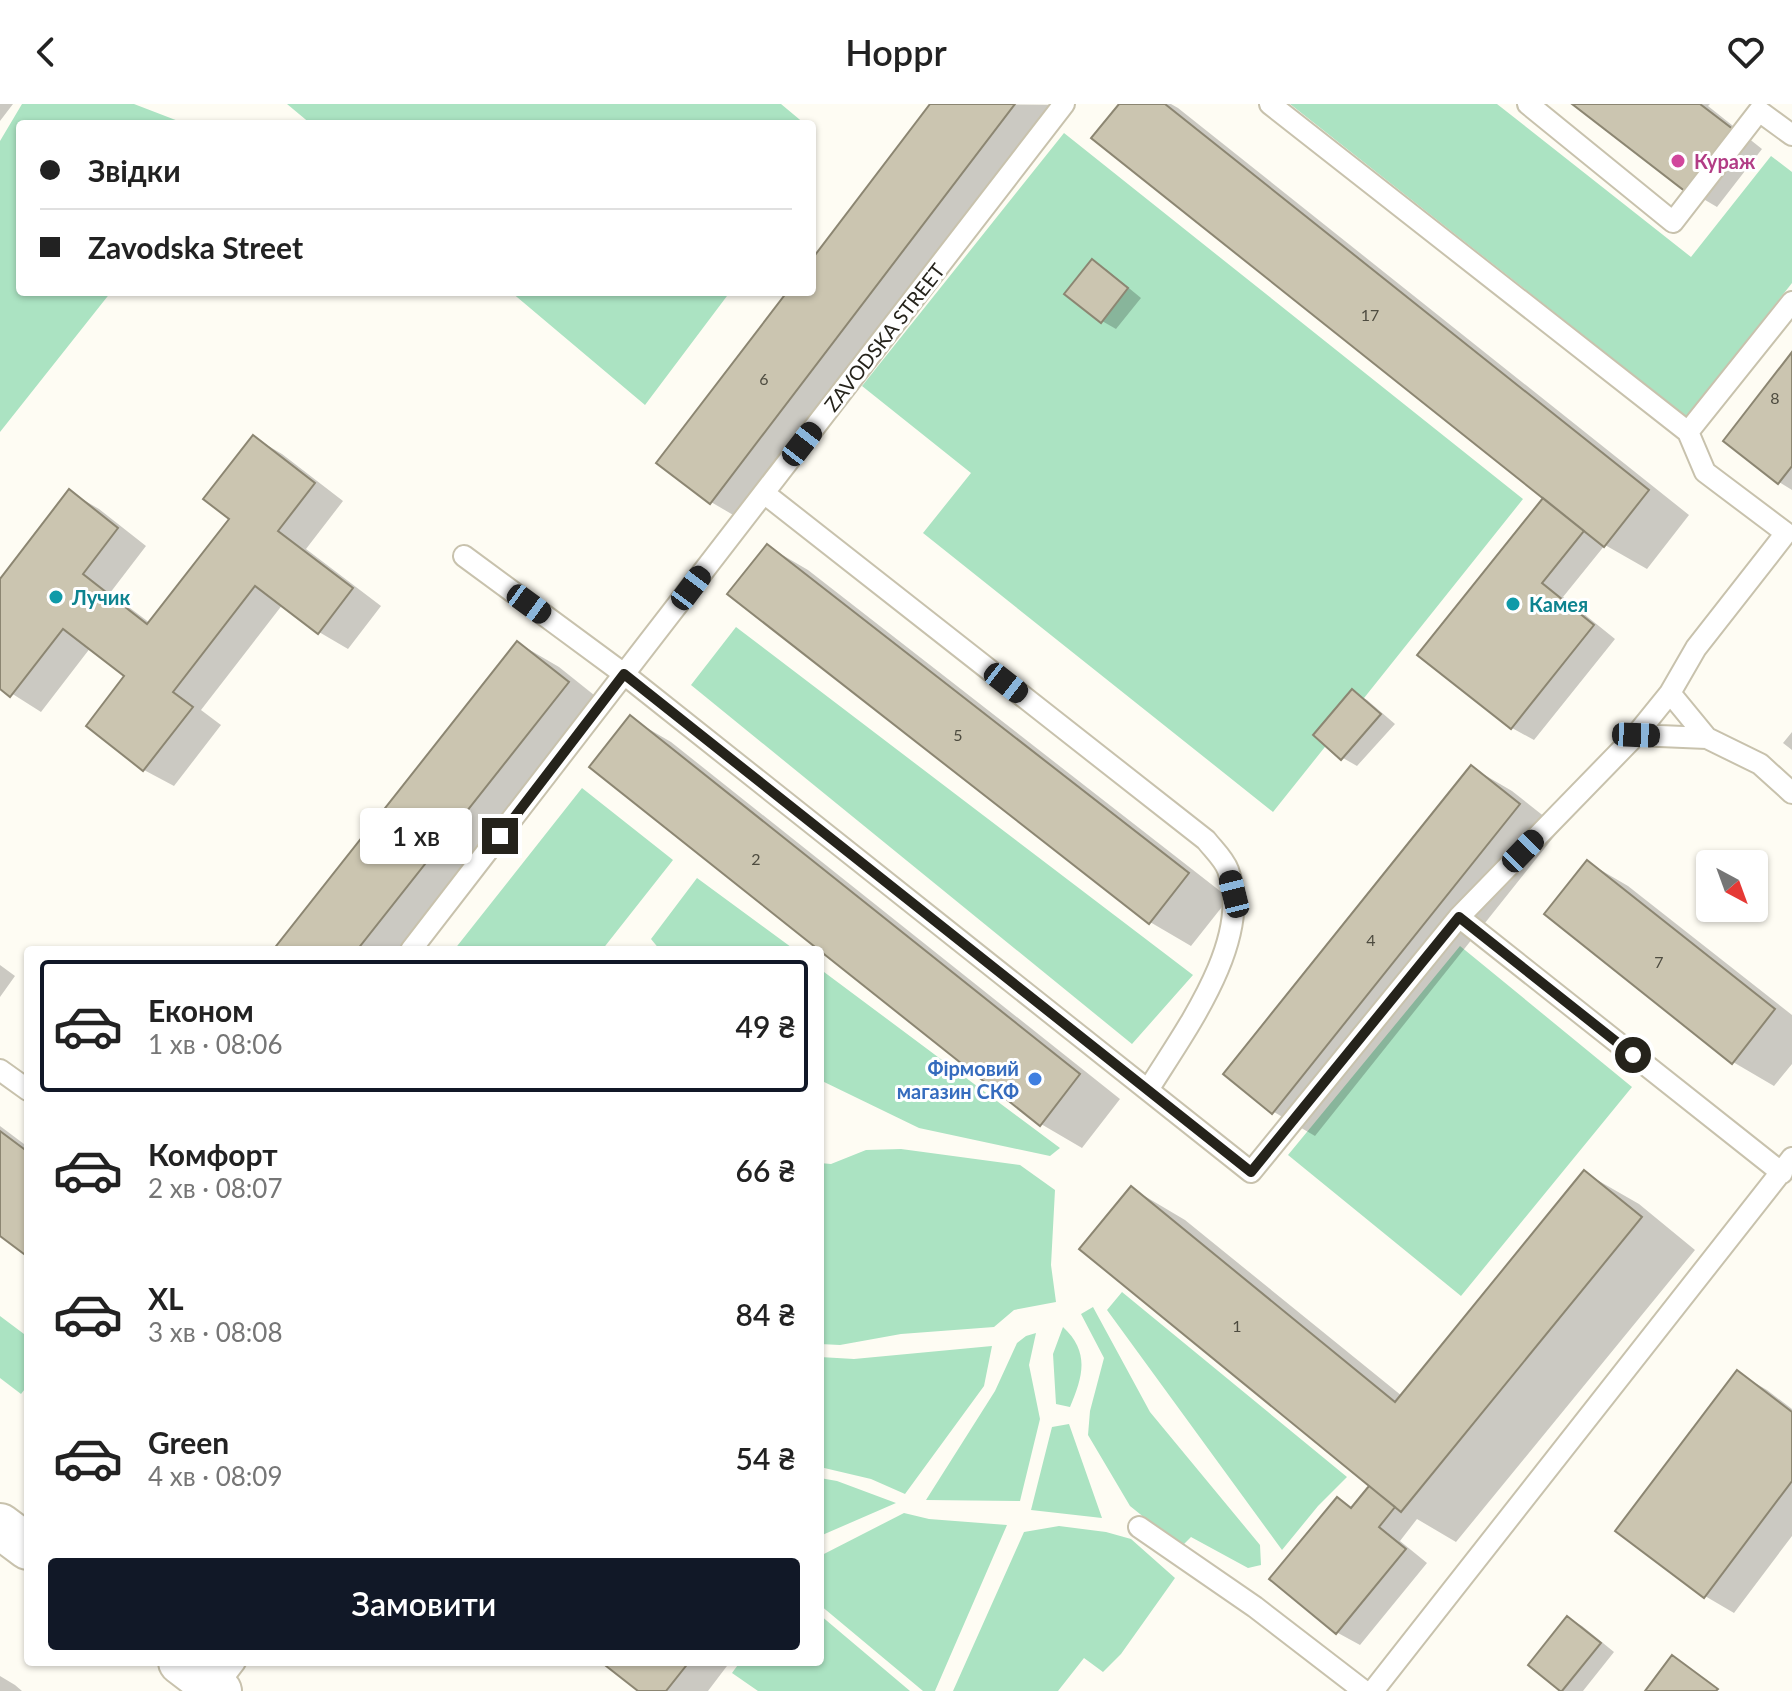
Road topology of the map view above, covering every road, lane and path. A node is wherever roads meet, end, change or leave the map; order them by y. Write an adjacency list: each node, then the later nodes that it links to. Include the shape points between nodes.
1 (1064, 104): 7 (lane, ZAVODSKA STREET)
2 (1270, 104): 6 (lane)
3 (1528, 104): 4 (lane, via 1673,222 1759,111)
4 (1792, 135)
5 (1792, 302): 6 (lane)
6 (1688, 432): 8 (lane, via 1705,472)
7 (764, 493): 10 (lane, ZAVODSKA STREET); 19 (lane, via 1206,840 1227,867 1234,894 1231,933 1207,995)
8 (1789, 529): 11 (lane, via 1696,648)
9 (464, 556): 10 (lane)
10 (624, 674): 16 (lane, ZAVODSKA STREET); 19 (lane)
11 (1670, 693): 12 (lane); 13 (lane)
12 (1636, 735): 13 (lane); 15 (lane)
13 (1707, 738): 14 (lane, via 1760,764)
14 (1792, 793)
15 (1459, 917): 19 (lane, via 1251,1172); 20 (lane)
16 (414, 946)
17 (0, 1070): 18 (lane)
18 (24, 1087)
19 (1148, 1090)
20 (1787, 1166): 27 (lane)
21 (0, 1526): 23 (main road)
22 (1139, 1527): 26 (lane)
23 (24, 1544)
24 (190, 1666): 25 (main road)
25 (223, 1680)
26 (1364, 1691)
27 (1373, 1691)

